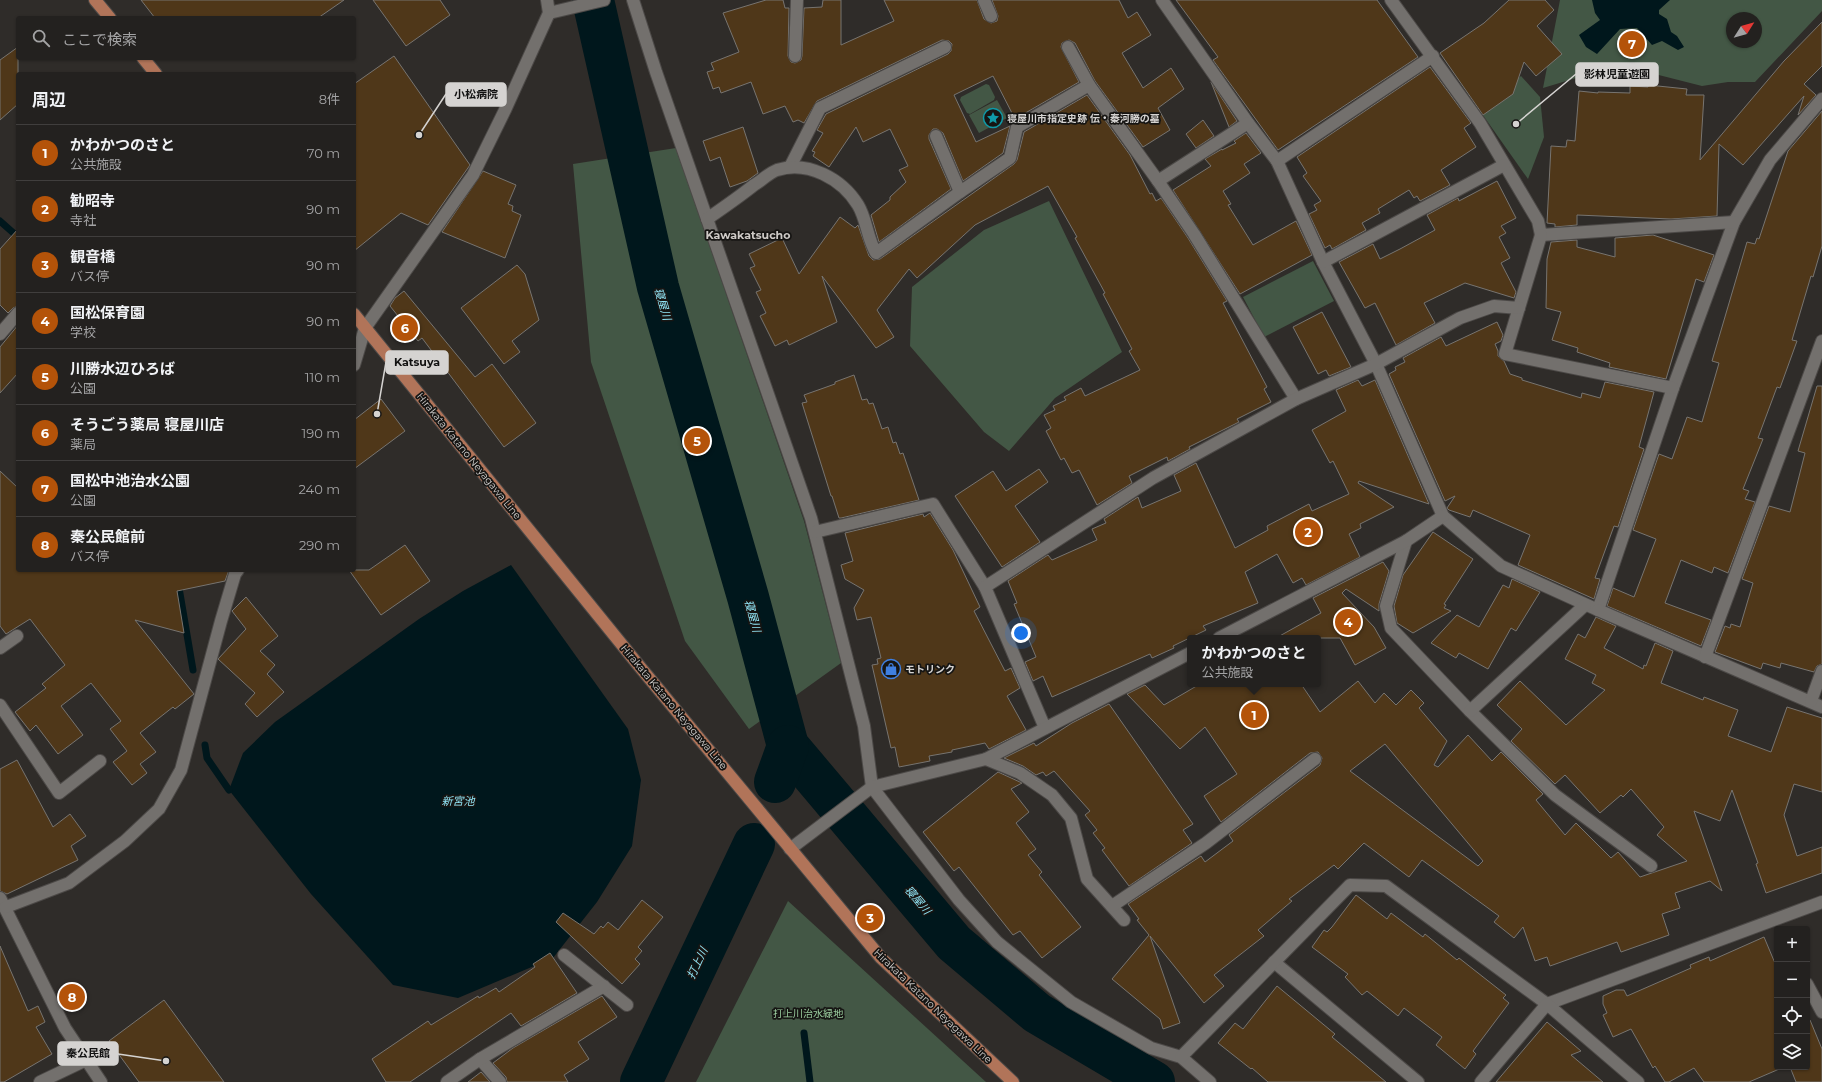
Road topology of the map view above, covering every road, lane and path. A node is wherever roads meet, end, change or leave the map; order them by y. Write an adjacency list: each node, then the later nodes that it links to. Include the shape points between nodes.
1 (95, 0): 10 (main road)
2 (547, 0): 9 (street)
3 (604, 0): 9 (street)
4 (634, 0): 27 (street)
5 (797, 0): 14 (street)
6 (984, 0): 11 (street)
7 (1162, 0): 20 (street)
8 (1391, 0): 15 (street)
9 (549, 13): 34 (street, via 506,110 473,176)
10 (108, 16)
11 (991, 16)
12 (945, 47): 24 (street, via 820,108)
13 (1068, 47): 18 (street)
14 (795, 56)
15 (1433, 56): 22 (street); 23 (street, via 1480,123)
16 (145, 60): 17 (main road)
17 (154, 72)
18 (1089, 85): 25 (street); 26 (street, via 1017,127 1010,158)
19 (1822, 99): 28 (street, via 1770,160)
20 (1248, 123): 22 (street); 25 (street)
21 (936, 136): 26 (street)
22 (1277, 161): 30 (street)
23 (1504, 165): 29 (street, via 1538,220); 30 (street)
24 (790, 167): 26 (street, via 811,169 830,177 846,189 858,206 869,243 876,253); 27 (street, via 776,171)
25 (1158, 181): 40 (street, via 1194,234)
26 (960, 192)
27 (707, 219): 42 (street)
28 (1734, 222): 29 (street); 39 (street)
29 (1541, 235): 31 (street)
30 (1323, 262): 38 (street)
31 (1519, 308): 38 (street, via 1494,306 1460,318); 39 (street, via 1505,354)
32 (16, 315): 35 (street)
33 (356, 317): 34 (main road, Hirakata Katano Neyagawa Line)
34 (365, 328): 37 (street); 63 (main road, Hirakata Katano Neyagawa Line)
35 (1, 331)
36 (1822, 341): 52 (street)
37 (356, 358)
38 (1376, 364): 40 (street); 41 (street)
39 (1673, 388): 47 (street)
40 (1296, 399): 45 (street, via 1153,478)
41 (1443, 516): 43 (street); 46 (street, via 1501,566)
42 (815, 532): 45 (street, via 932,504); 62 (street, via 864,726)
43 (1406, 541): 48 (street); 57 (street, via 1386,606 1391,628)
44 (236, 572): 66 (street, via 181,770 159,809 125,841 69,883)
45 (985, 587): 58 (street)
46 (1585, 605): 47 (street); 57 (street)
47 (1598, 610): 52 (street)
48 (1226, 635)
49 (17, 636): 50 (street)
50 (0, 648)
51 (1187, 655): 58 (street)
52 (1705, 658): 54 (street)
53 (1822, 672): 54 (street)
54 (1811, 701): 56 (street)
55 (0, 705): 61 (street, via 59,792)
56 (1822, 707)
57 (1470, 711): 64 (street, via 1556,795)
58 (1045, 728): 59 (street)
59 (986, 759): 62 (street); 67 (street, via 1020,772 1052,795 1071,818 1087,879)
60 (1315, 759): 67 (street, via 1206,844)
61 (100, 761)
62 (872, 787): 63 (street); 77 (street, via 959,900 997,942 1071,1002 1151,1048)
63 (790, 849): 84 (main road, Hirakata Katano Neyagawa Line, via 881,958)
64 (1651, 866)
65 (1822, 902): 69 (street)
66 (3, 903): 79 (street, via 65,1028)
67 (1112, 906): 68 (street)
68 (1124, 920)
69 (1775, 925): 74 (street)
70 (564, 955): 72 (street)
71 (1274, 962): 74 (street, via 1350,885 1386,886); 77 (street); 86 (street)
72 (604, 986): 75 (street); 78 (street)
73 (1810, 990): 76 (street)
74 (1547, 1004): 87 (street); 88 (street)
75 (627, 1005)
76 (1822, 1012)
77 (1181, 1057): 85 (street)
78 (480, 1059): 82 (street); 83 (street)
79 (86, 1060): 80 (street); 81 (street)
80 (40, 1082)
81 (101, 1082)
82 (447, 1082)
83 (500, 1082)
84 (1013, 1082)
85 (1210, 1082)
86 (1418, 1082)
87 (1481, 1082)
88 (1638, 1082)

